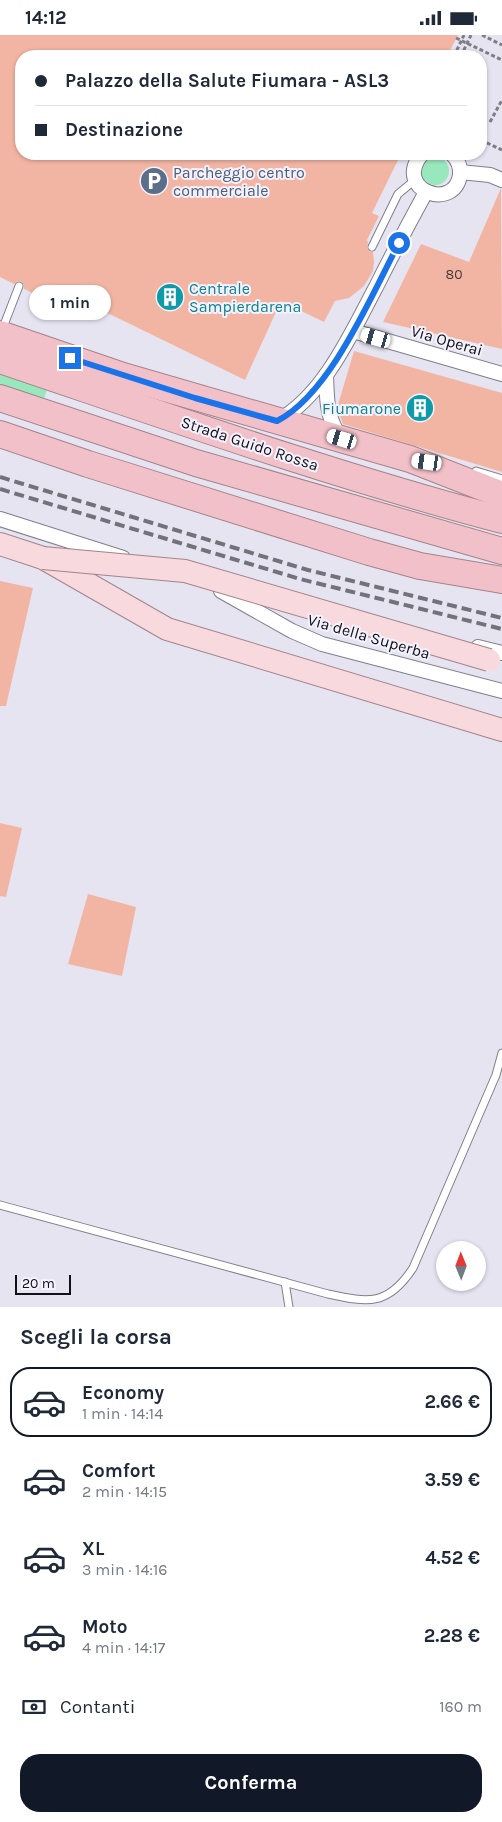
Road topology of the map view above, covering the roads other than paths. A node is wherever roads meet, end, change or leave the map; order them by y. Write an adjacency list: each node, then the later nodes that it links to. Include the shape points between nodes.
1 (418, 160): 5 (street, via 414,166)
2 (456, 160): 3 (street)
3 (460, 172): 4 (street, via 490,175); 6 (street, via 448,192)
4 (502, 180)
5 (415, 181): 6 (street); 7 (lane, via 398,194)
6 (426, 192): 9 (street)
7 (372, 247)
8 (19, 286): 10 (lane)
9 (353, 331): 12 (street, Via Operai); 13 (street)
10 (0, 334): 15 (highway, via 123,376)
11 (0, 360): 24 (highway, Strada Guido Rossa, via 208,431)
12 (502, 374)
13 (326, 375): 15 (street, via 306,400); 17 (street, via 328,416)
14 (0, 397): 26 (highway, Strada Guido Rossa, via 196,463)
15 (277, 421): 17 (highway)
16 (0, 434): 28 (highway, via 369,552 420,566)
17 (342, 439): 18 (highway)
18 (410, 459): 19 (lane); 22 (highway)
19 (444, 464)
20 (469, 469): 21 (lane)
21 (502, 479)
22 (502, 495)
23 (0, 519): 29 (street, Via della Superba)
24 (502, 520)
25 (0, 544): 27 (main road)
26 (502, 551)
27 (43, 558): 30 (main road, bridge, via 185,571); 32 (main road, via 167,629)
28 (502, 580)
29 (207, 584): 30 (street, Via della Superba); 31 (street, Via della Superba, via 322,644)
30 (498, 659)
31 (502, 691)
32 (502, 730)
33 (502, 1053): 36 (lane, via 496,1075 413,1268 393,1291)
34 (0, 1205): 35 (lane)
35 (285, 1282): 36 (lane); 37 (lane)
36 (359, 1304)
37 (288, 1307)

